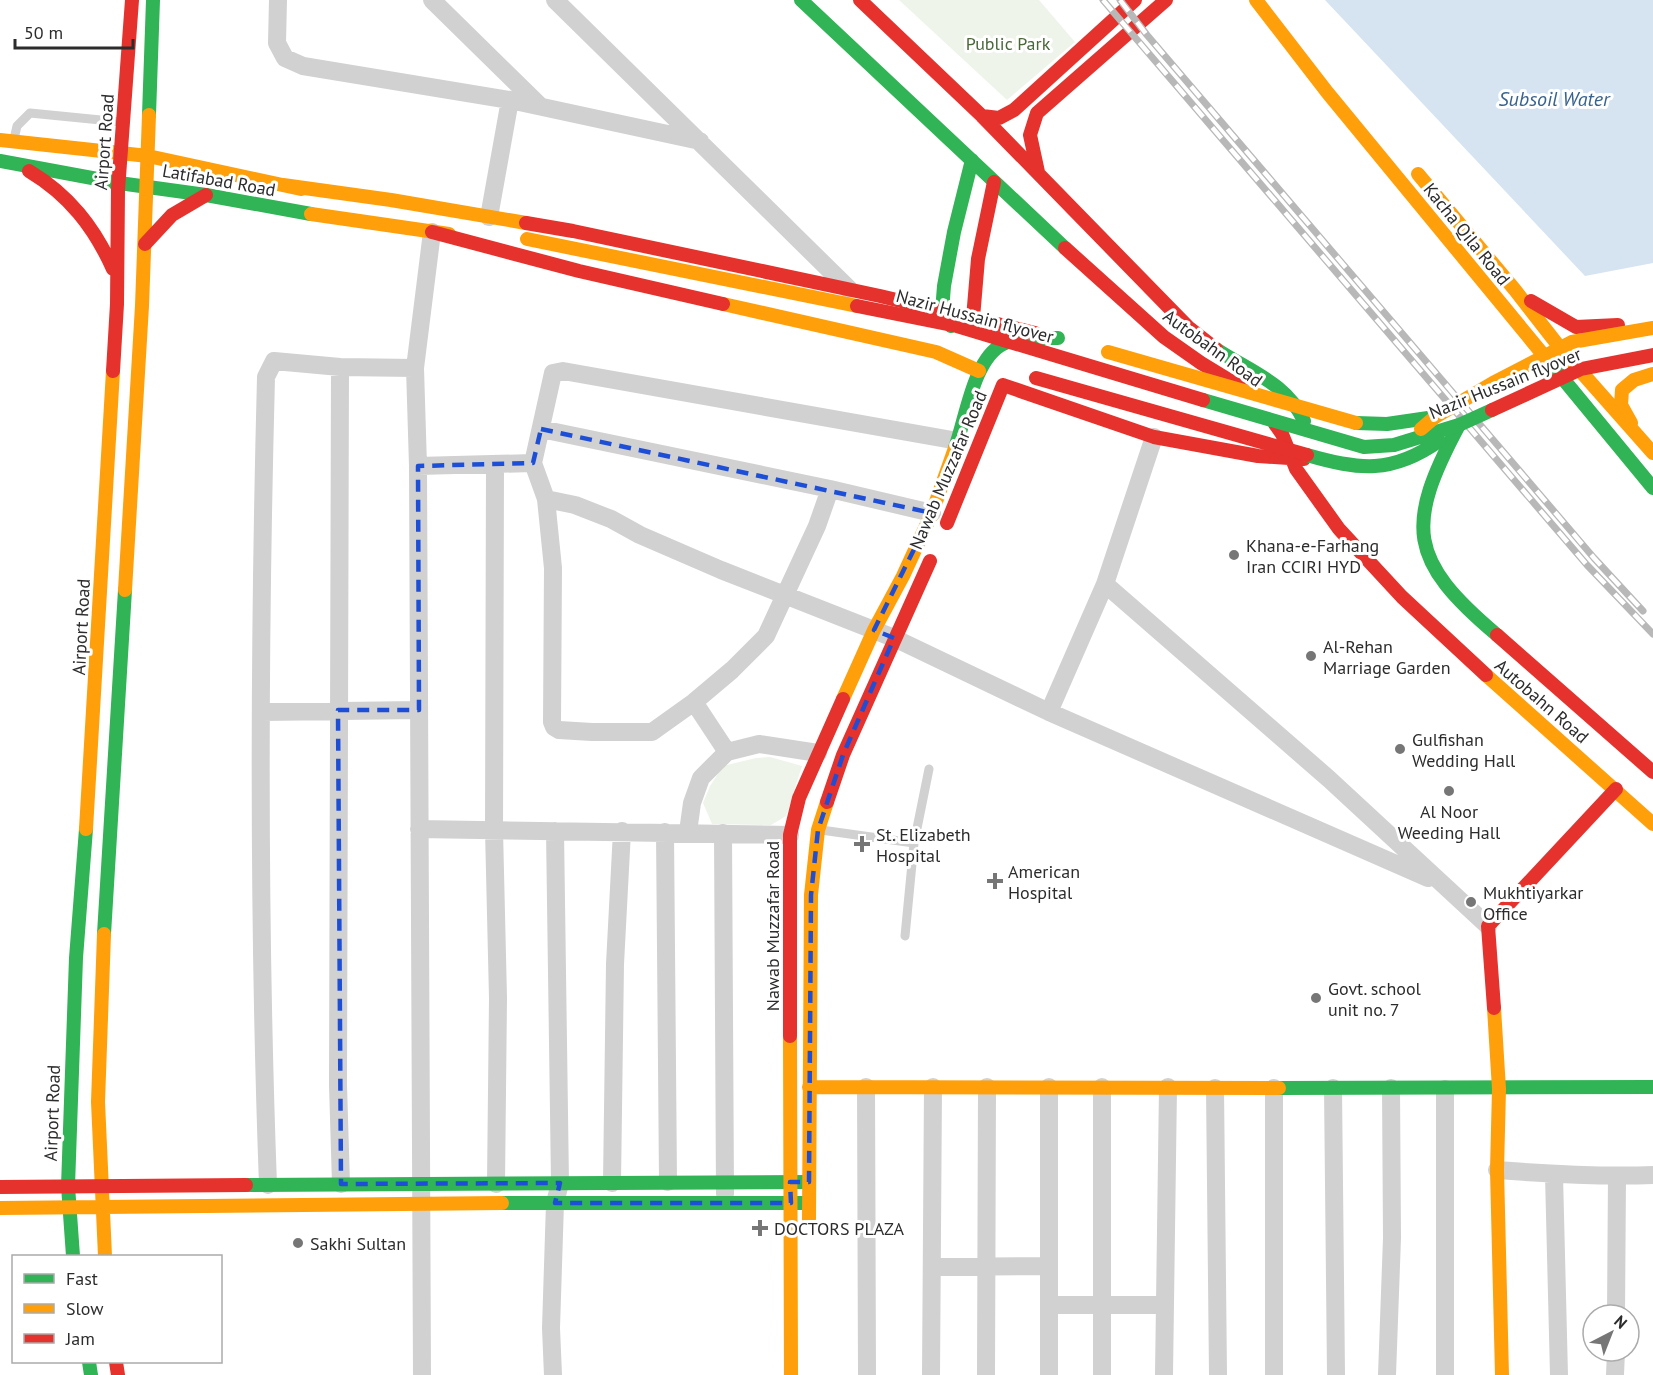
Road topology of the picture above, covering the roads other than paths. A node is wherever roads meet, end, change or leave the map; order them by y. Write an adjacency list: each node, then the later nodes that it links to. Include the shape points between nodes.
1 (132, 0): 14 (main road, Airport Road)
2 (153, 0): 18 (main road)
3 (278, 0): 11 (street, via 277,43 285,58 303,66)
4 (432, 0): 12 (street)
5 (555, 0): 16 (street)
6 (801, 0): 19 (main road, Autobahn Road)
7 (860, 0): 13 (main road, Autobahn Road)
8 (1135, 0): 13 (main road, via 1014,110 999,118)
9 (1166, 0): 22 (main road, via 1037,113 1031,122 1029,139)
10 (1256, 0): 56 (main road, Kacha Qila Road)
11 (510, 100): 12 (street); 27 (street)
12 (539, 105): 16 (street)
13 (982, 116): 22 (main road, Autobahn Road)
14 (124, 122): 15 (lane, via 30,112); 17 (main road, Airport Road)
15 (7, 141): 17 (main road, Latifabad Road)
16 (700, 141): 31 (street)
17 (122, 155): 18 (main road, Latifabad Road); 24 (main road, Airport Road)
18 (148, 156): 25 (main road); 27 (main road, Latifabad Road, via 283,185 391,200)
19 (972, 160): 23 (main road, Autobahn Road); 33 (main road, via 954,232)
20 (1407, 160): 32 (main road, Kacha Qila Road)
21 (6, 162): 24 (main road, Latifabad Road); 30 (main road, via 41,177 66,196 104,246)
22 (1038, 172): 52 (main road, Autobahn Road, via 1188,327 1281,388 1300,409 1319,466)
23 (994, 182): 34 (main road, via 978,259); 52 (main road, Autobahn Road, via 1164,337 1246,391 1281,432)
24 (119, 183): 25 (main road, Latifabad Road); 30 (main road, Airport Road)
25 (146, 186): 26 (main road, Latifabad Road); 29 (main road)
26 (206, 195): 28 (main road, Latifabad Road); 29 (main road, via 171,214)
27 (491, 224): 31 (main road, Latifabad Road, via 573,231)
28 (432, 232): 41 (street); 42 (main road, via 579,271 936,352); 50 (main road, Nazir Hussain flyover, bridge, via 521,238 957,326 1352,444 1376,447)
29 (145, 244): 117 (main road, via 102,959 98,1102)
30 (116, 276): 116 (main road, Airport Road, via 93,732 76,958)
31 (850, 290): 33 (main road, Latifabad Road)
32 (1515, 290): 35 (main road, via 1576,327 1608,327); 51 (main road, Kacha Qila Road, via 1560,349)
33 (942, 311): 34 (main road, Latifabad Road); 42 (main road)
34 (973, 318): 38 (main road); 38 (main road, Latifabad Road, via 1064,340 1020,339)
35 (1653, 319)
36 (1653, 328): 45 (main road, Nazir Hussain flyover, bridge, via 1572,342)
37 (1092, 348): 45 (main road, bridge, via 1357,423 1387,424)
38 (995, 349): 42 (main road, Nawab Muzzafar Road)
39 (1653, 355): 46 (main road, Nazir Hussain flyover, bridge, via 1581,369)
40 (340, 367): 41 (street); 65 (street); 67 (street, via 274,361 266,377)
41 (415, 368): 55 (street)
42 (979, 371): 49 (main road, Nawab Muzzafar Road)
43 (1653, 374): 51 (main road, via 1632,378 1619,399 1628,420)
44 (1003, 385): 46 (main road, bridge, via 1018,378 1036,378 1356,467 1404,462 1422,454); 48 (main road); 63 (main road, Nawab Muzzafar Road)
45 (1435, 417): 50 (main road, Nazir Hussain flyover, bridge)
46 (1459, 425): 50 (main road, Nazir Hussain flyover, bridge); 72 (main road, via 1428,489 1424,535 1432,565 1448,589 1482,621)
47 (541, 429): 49 (street, via 550,382 558,371); 53 (street); 57 (street)
48 (1154, 437): 52 (main road, via 1258,456); 60 (street)
49 (958, 441): 59 (main road, Nawab Muzzafar Road)
50 (1407, 441)
51 (1653, 452)
52 (1291, 458): 73 (main road, Autobahn Road, via 1332,519 1368,562 1490,679)
53 (533, 463): 54 (street); 58 (street)
54 (495, 465): 55 (street); 76 (street)
55 (418, 466): 66 (street)
56 (1653, 488)
57 (830, 489): 59 (street); 61 (street)
58 (546, 499): 61 (street, via 611,519); 64 (street, via 553,568 554,727 592,732 652,732)
59 (932, 513): 62 (main road, Nawab Muzzafar Road)
60 (1105, 584): 68 (street); 85 (street, via 1329,779)
61 (784, 596): 62 (street); 64 (street, via 766,636)
62 (874, 630): 63 (street); 70 (main road, Nawab Muzzafar Road)
63 (894, 638): 68 (street); 77 (main road, Nawab Muzzafar Road, via 843,755)
64 (693, 702): 69 (street)
65 (338, 710): 66 (street); 67 (street); 112 (street)
66 (419, 710): 75 (street)
67 (262, 712): 115 (street, via 262,1017)
68 (1049, 712): 85 (street)
69 (727, 752): 70 (street, via 759,744); 81 (street, via 701,778)
70 (818, 753): 83 (main road, Nawab Muzzafar Road, via 799,798)
71 (929, 769): 84 (lane)
72 (1653, 772)
73 (1616, 789): 74 (main road, Autobahn Road); 86 (main road)
74 (1653, 824)
75 (419, 829): 76 (street); 113 (street)
76 (494, 830): 78 (street); 114 (street, via 498,998)
77 (818, 830): 84 (lane); 88 (main road, Nawab Muzzafar Road, via 811,895)
78 (555, 831): 79 (street); 110 (street)
79 (622, 831): 80 (street); 111 (street, via 615,964)
80 (665, 832): 81 (street); 106 (street)
81 (688, 832): 82 (street)
82 (723, 833): 83 (street); 107 (street)
83 (790, 835): 108 (main road, Nawab Muzzafar Road)
84 (914, 843): 87 (lane)
85 (1441, 883): 86 (street)
86 (1488, 926): 101 (main road)
87 (905, 936)
88 (808, 1087): 89 (main road); 109 (main road, Nawab Muzzafar Road)
89 (866, 1087): 90 (main road); 140 (street)
90 (933, 1087): 91 (main road); 132 (street)
91 (987, 1087): 92 (main road); 130 (street)
92 (1049, 1087): 93 (main road); 131 (street)
93 (1102, 1087): 94 (main road); 135 (street)
94 (1168, 1087): 96 (main road); 136 (street)
95 (1653, 1087): 101 (main road)
96 (1215, 1088): 97 (main road); 146 (street)
97 (1274, 1088): 98 (main road); 147 (street)
98 (1333, 1088): 99 (main road); 148 (street)
99 (1391, 1088): 100 (main road); 149 (street, via 1392,1238)
100 (1445, 1089): 101 (main road); 150 (street)
101 (1499, 1089): 102 (main road)
102 (1497, 1170): 103 (street); 151 (main road)
103 (1554, 1174): 105 (street); 152 (street)
104 (1653, 1175): 105 (street)
105 (1617, 1176): 133 (street)
106 (668, 1182): 107 (main road); 111 (main road)
107 (725, 1182): 108 (main road); 122 (street)
108 (790, 1182): 109 (main road); 120 (main road, Nawab Muzzafar Road)
109 (809, 1182): 121 (main road, Nawab Muzzafar Road)
110 (560, 1183): 111 (main road); 114 (main road); 119 (street)
111 (612, 1183)
112 (341, 1184): 113 (main road); 115 (main road)
113 (420, 1184): 114 (main road); 123 (street)
114 (496, 1184)
115 (268, 1185): 117 (main road)
116 (68, 1186): 117 (main road); 118 (main road); 126 (main road, Airport Road)
117 (102, 1186): 124 (main road)
118 (0, 1187)
119 (555, 1203): 122 (main road); 123 (main road); 138 (street, via 550,1328)
120 (791, 1203): 121 (main road); 122 (main road); 139 (main road, Nawab Muzzafar Road)
121 (809, 1203): 127 (main road, Nawab Muzzafar Road)
122 (725, 1204)
123 (421, 1205): 124 (main road); 137 (street)
124 (103, 1207): 126 (main road); 129 (main road)
125 (0, 1208): 126 (main road)
126 (71, 1208): 128 (main road, Airport Road)
127 (809, 1238)
128 (73, 1255)
129 (105, 1255)
130 (988, 1266): 131 (street); 132 (street); 142 (street)
131 (1049, 1266): 134 (street)
132 (932, 1267): 141 (street)
133 (1616, 1303)
134 (1049, 1305): 135 (street); 143 (street)
135 (1102, 1305): 136 (street); 144 (street)
136 (1165, 1305): 145 (street)
137 (422, 1375)
138 (553, 1375)
139 (791, 1375)
140 (867, 1375)
141 (931, 1375)
142 (986, 1375)
143 (1049, 1375)
144 (1102, 1375)
145 (1164, 1375)
146 (1218, 1375)
147 (1274, 1375)
148 (1336, 1375)
149 (1387, 1375)
150 (1445, 1375)
151 (1502, 1375)
152 (1559, 1375)

